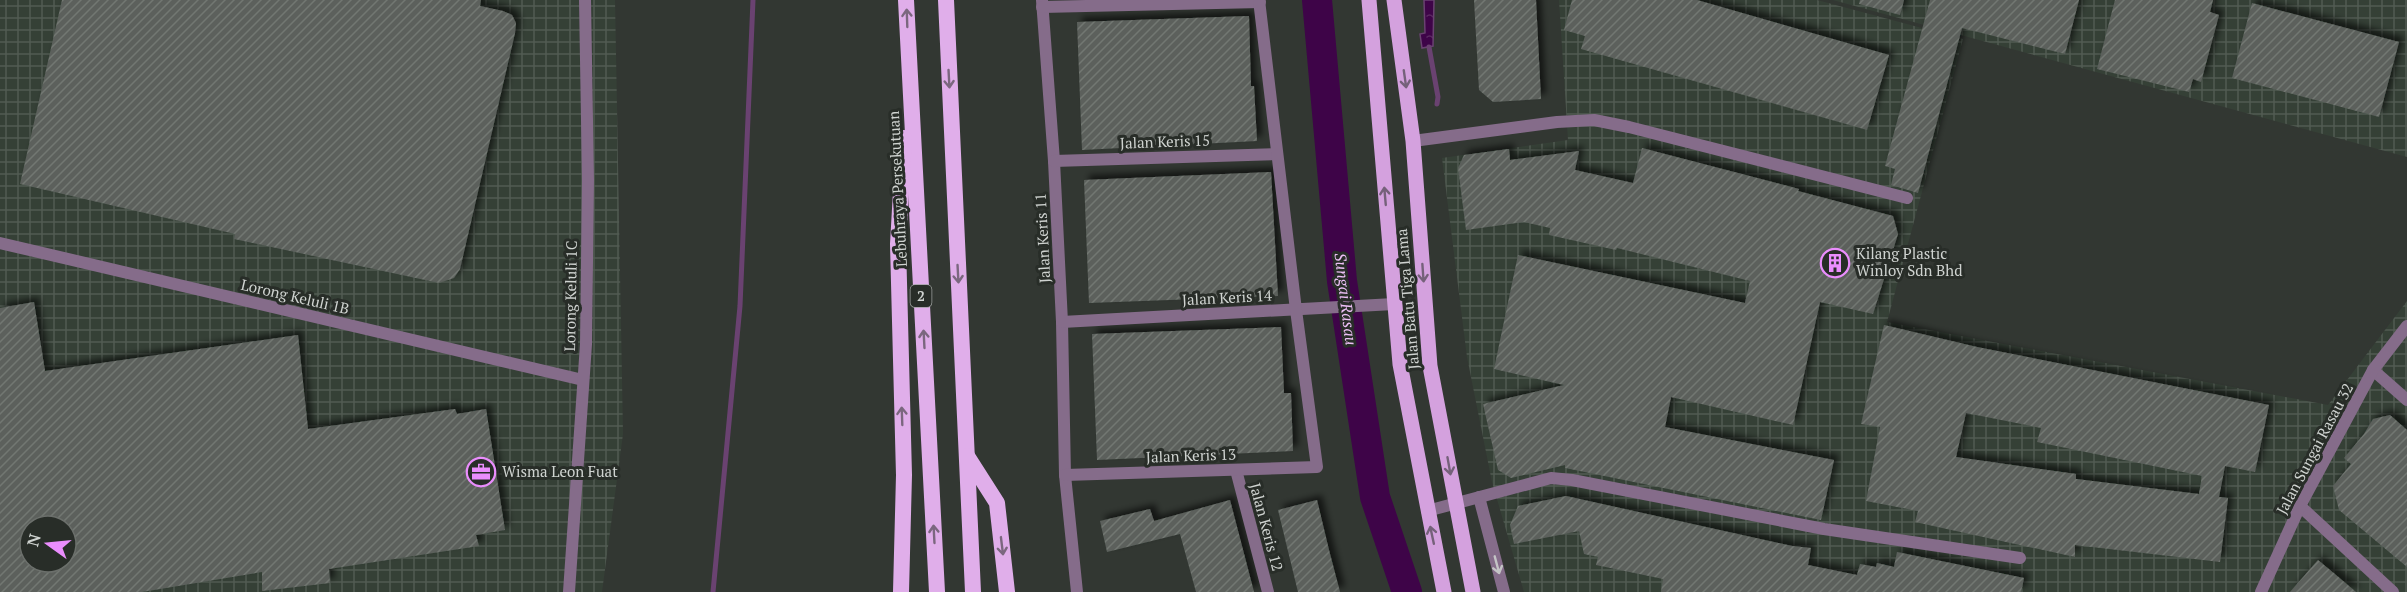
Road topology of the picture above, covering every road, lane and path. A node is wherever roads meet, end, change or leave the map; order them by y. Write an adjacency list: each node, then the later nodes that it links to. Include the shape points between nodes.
1 (585, 0): 21 (street, Lorong Keluli 1C, via 588,180)
2 (906, 0): 10 (highway, Lebuhraya Persekutuan / 2, one-way to 2)
3 (945, 0): 23 (highway, one-way to 23)
4 (1370, 0): 16 (main road, Jalan Batu Tiga Lama, one-way to 4)
5 (1394, 0): 9 (main road, Jalan Batu Tiga Lama)
6 (1404, 0): 9 (main road)
7 (1260, 1): 8 (street); 12 (street)
8 (1042, 3): 13 (street, Jalan Keris 11)
9 (1401, 52): 11 (main road, Jalan Batu Tiga Lama, one-way to 11)
10 (908, 56): 32 (highway, one-way to 10, via 904,475 898,244); 33 (highway, Lebuhraya Persekutuan / 2, one-way to 10)
11 (1413, 141): 14 (street, via 1594,120); 27 (main road, Jalan Batu Tiga Lama, one-way to 27, via 1430,366)
12 (1277, 154): 13 (street, Jalan Keris 15); 17 (street)
13 (1054, 161): 18 (street, Jalan Keris 11)
14 (1907, 198)
15 (0, 243): 21 (street, Lorong Keluli 1B)
16 (1394, 304): 17 (street, Jalan Keris 14); 29 (main road, Jalan Batu Tiga Lama, via 1400,364)
17 (1296, 310): 18 (street, Jalan Keris 14); 24 (street, Jalan Keris 13, via 1317,467)
18 (1062, 322): 25 (street, Jalan Keris 11)
19 (2407, 326): 20 (street, Jalan Sungai Rasau 32)
20 (2373, 370): 22 (street); 28 (street, Jalan Sungai Rasau 32)
21 (584, 380): 31 (street, Lorong Keluli 1C)
22 (2407, 400)
23 (966, 455): 34 (highway); 35 (highway, one-way to 35, via 997,503)
24 (1236, 470): 25 (street, Jalan Keris 13); 37 (street, Jalan Keris 12)
25 (1065, 475): 36 (street, Jalan Keris 11)
26 (1479, 497): 27 (street); 30 (street, via 1551,478 1572,480 1824,529); 40 (street, one-way to 40)
27 (1456, 504): 29 (street); 39 (main road, Jalan Batu Tiga Lama)
28 (2300, 506): 41 (street, Jalan Sungai Rasau 32); 42 (street)
29 (1427, 511): 38 (main road, Jalan Batu Tiga Lama, one-way to 29)
30 (2020, 558)
31 (568, 592)
32 (901, 592)
33 (938, 592)
34 (973, 592)
35 (1007, 592)
36 (1077, 592)
37 (1268, 592)
38 (1444, 592)
39 (1473, 592)
40 (1504, 592)
41 (2261, 592)
42 (2393, 592)

